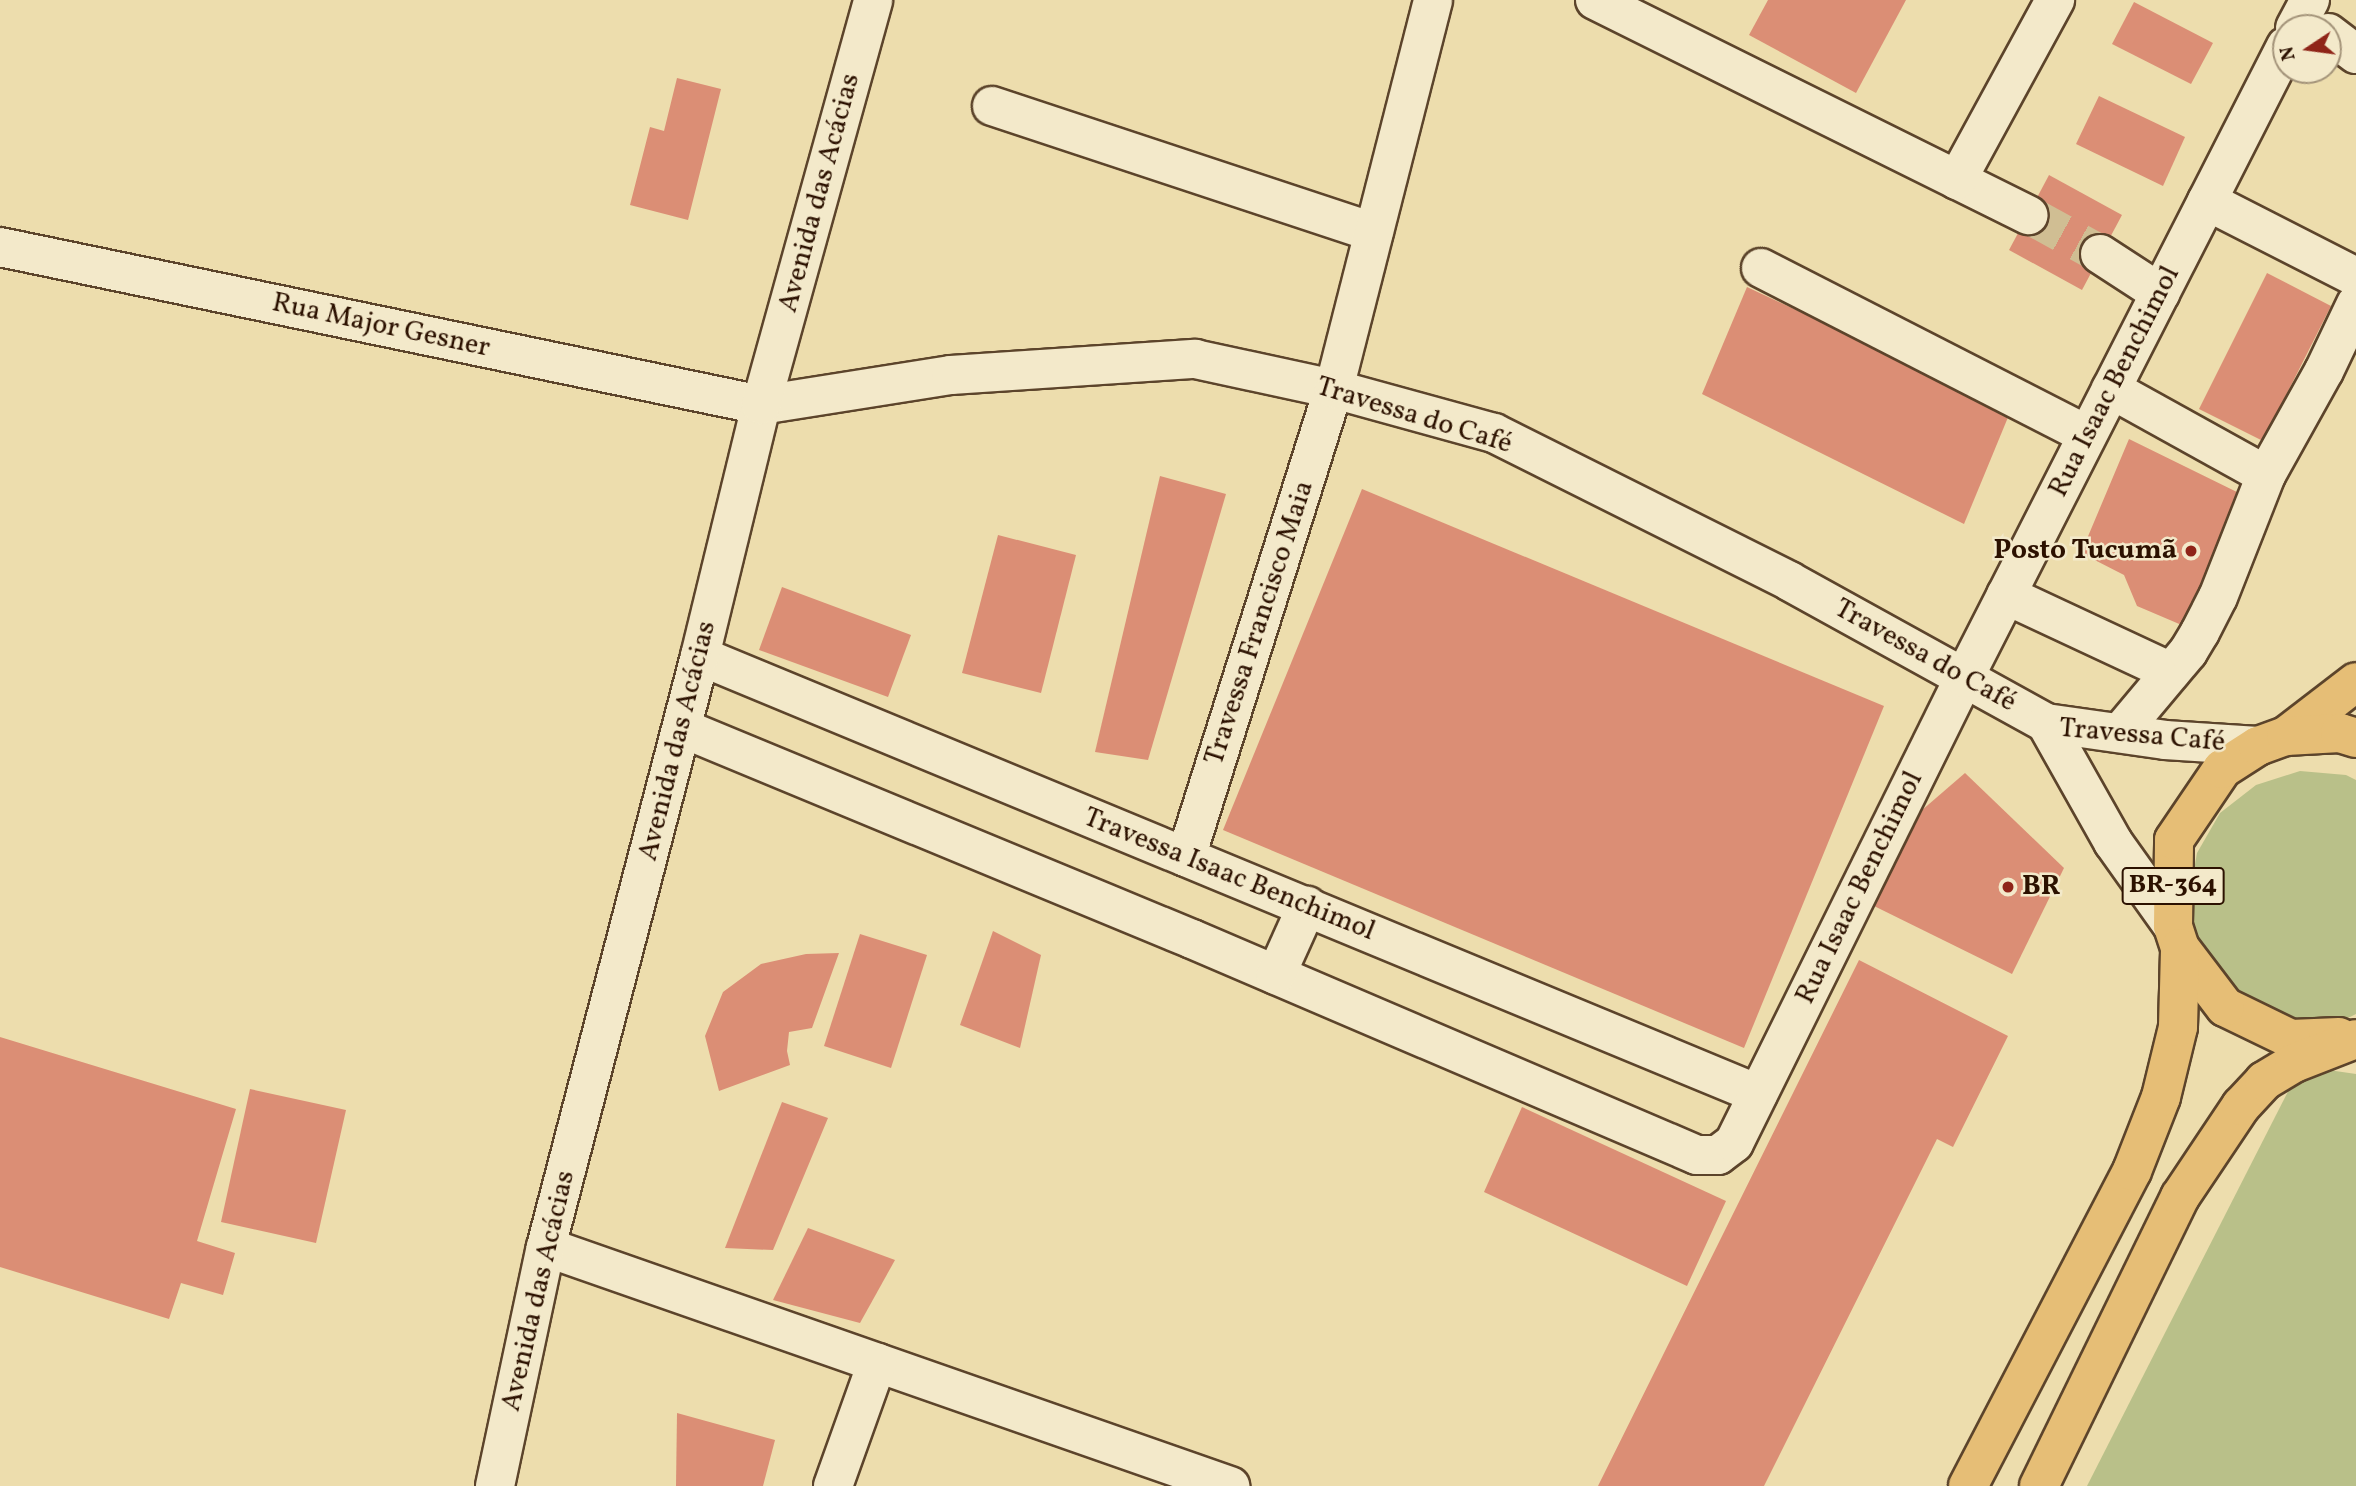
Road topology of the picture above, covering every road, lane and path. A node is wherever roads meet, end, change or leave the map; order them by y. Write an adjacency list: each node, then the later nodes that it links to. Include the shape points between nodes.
1 (873, 0): 19 (street, Avenida das Acácias)
2 (1433, 0): 10 (street, Travessa Francisco Maia)
3 (1595, 0): 7 (street)
4 (2055, 0): 7 (street)
5 (2273, 84): 8 (street, Rua Isaac Benchimol)
6 (992, 106): 10 (street)
7 (1957, 180): 9 (street)
8 (2207, 201): 14 (street); 15 (street, Rua Isaac Benchimol)
9 (2029, 215)
10 (1374, 232): 17 (street, Travessa Francisco Maia)
11 (0, 247): 19 (street, Rua Major Gesner)
12 (2100, 254): 15 (street)
13 (1761, 268): 20 (street)
14 (2356, 277)
15 (2160, 293): 18 (street, Rua Isaac Benchimol)
16 (2356, 304): 21 (street)
17 (1334, 389): 19 (street, Travessa do Café, via 1195,359 951,374); 25 (street, Travessa do Café, via 1494,433 1789,581); 32 (street, Travessa Francisco Maia)
18 (2111, 389): 20 (street, Rua Isaac Benchimol); 21 (street)
19 (761, 405): 23 (street, Avenida das Acácias)
20 (2087, 435): 22 (street, Rua Isaac Benchimol)
21 (2266, 475): 24 (street, via 2218,597 2188,652)
22 (2006, 595): 24 (street); 25 (street, Rua Isaac Benchimol)
23 (700, 656): 28 (street, Avenida das Acácias); 32 (street, Travessa Isaac Benchimol)
24 (2171, 672): 29 (street)
25 (1964, 677): 27 (street, Travessa do Café); 37 (street, Rua Isaac Benchimol)
26 (2356, 682): 31 (main road, BR-364)
27 (2046, 723): 29 (street, Travessa Café); 34 (street, Travessa Café, via 2113,842)
28 (682, 728): 35 (street); 38 (street, Avenida das Acácias)
29 (2120, 733): 31 (street, Travessa Café, via 2165,740)
30 (2356, 738): 31 (main road, BR-364, via 2340,733)
31 (2272, 741): 34 (main road, BR-364, via 2222,769 2174,841)
32 (1186, 857): 33 (street, Travessa Isaac Benchimol)
33 (1307, 906): 35 (street); 37 (street, Travessa Isaac Benchimol)
34 (2176, 937): 36 (main road, BR-364, via 2225,1007 2291,1039); 43 (main road, BR-364, via 2178,1027 2161,1097 2132,1171)
35 (1276, 975): 37 (street, Rua Isaac Benchimol, via 1697,1155 1718,1155 1734,1143)
36 (2356, 1038): 44 (main road, BR-364, via 2294,1063 2264,1081 2241,1106 2180,1197)
37 (1758, 1094)
38 (546, 1247): 39 (street); 40 (street, Avenida das Acácias)
39 (877, 1363): 41 (street); 42 (street)
40 (495, 1486)
41 (833, 1486)
42 (1230, 1486)
43 (1968, 1486)
44 (2039, 1486)

